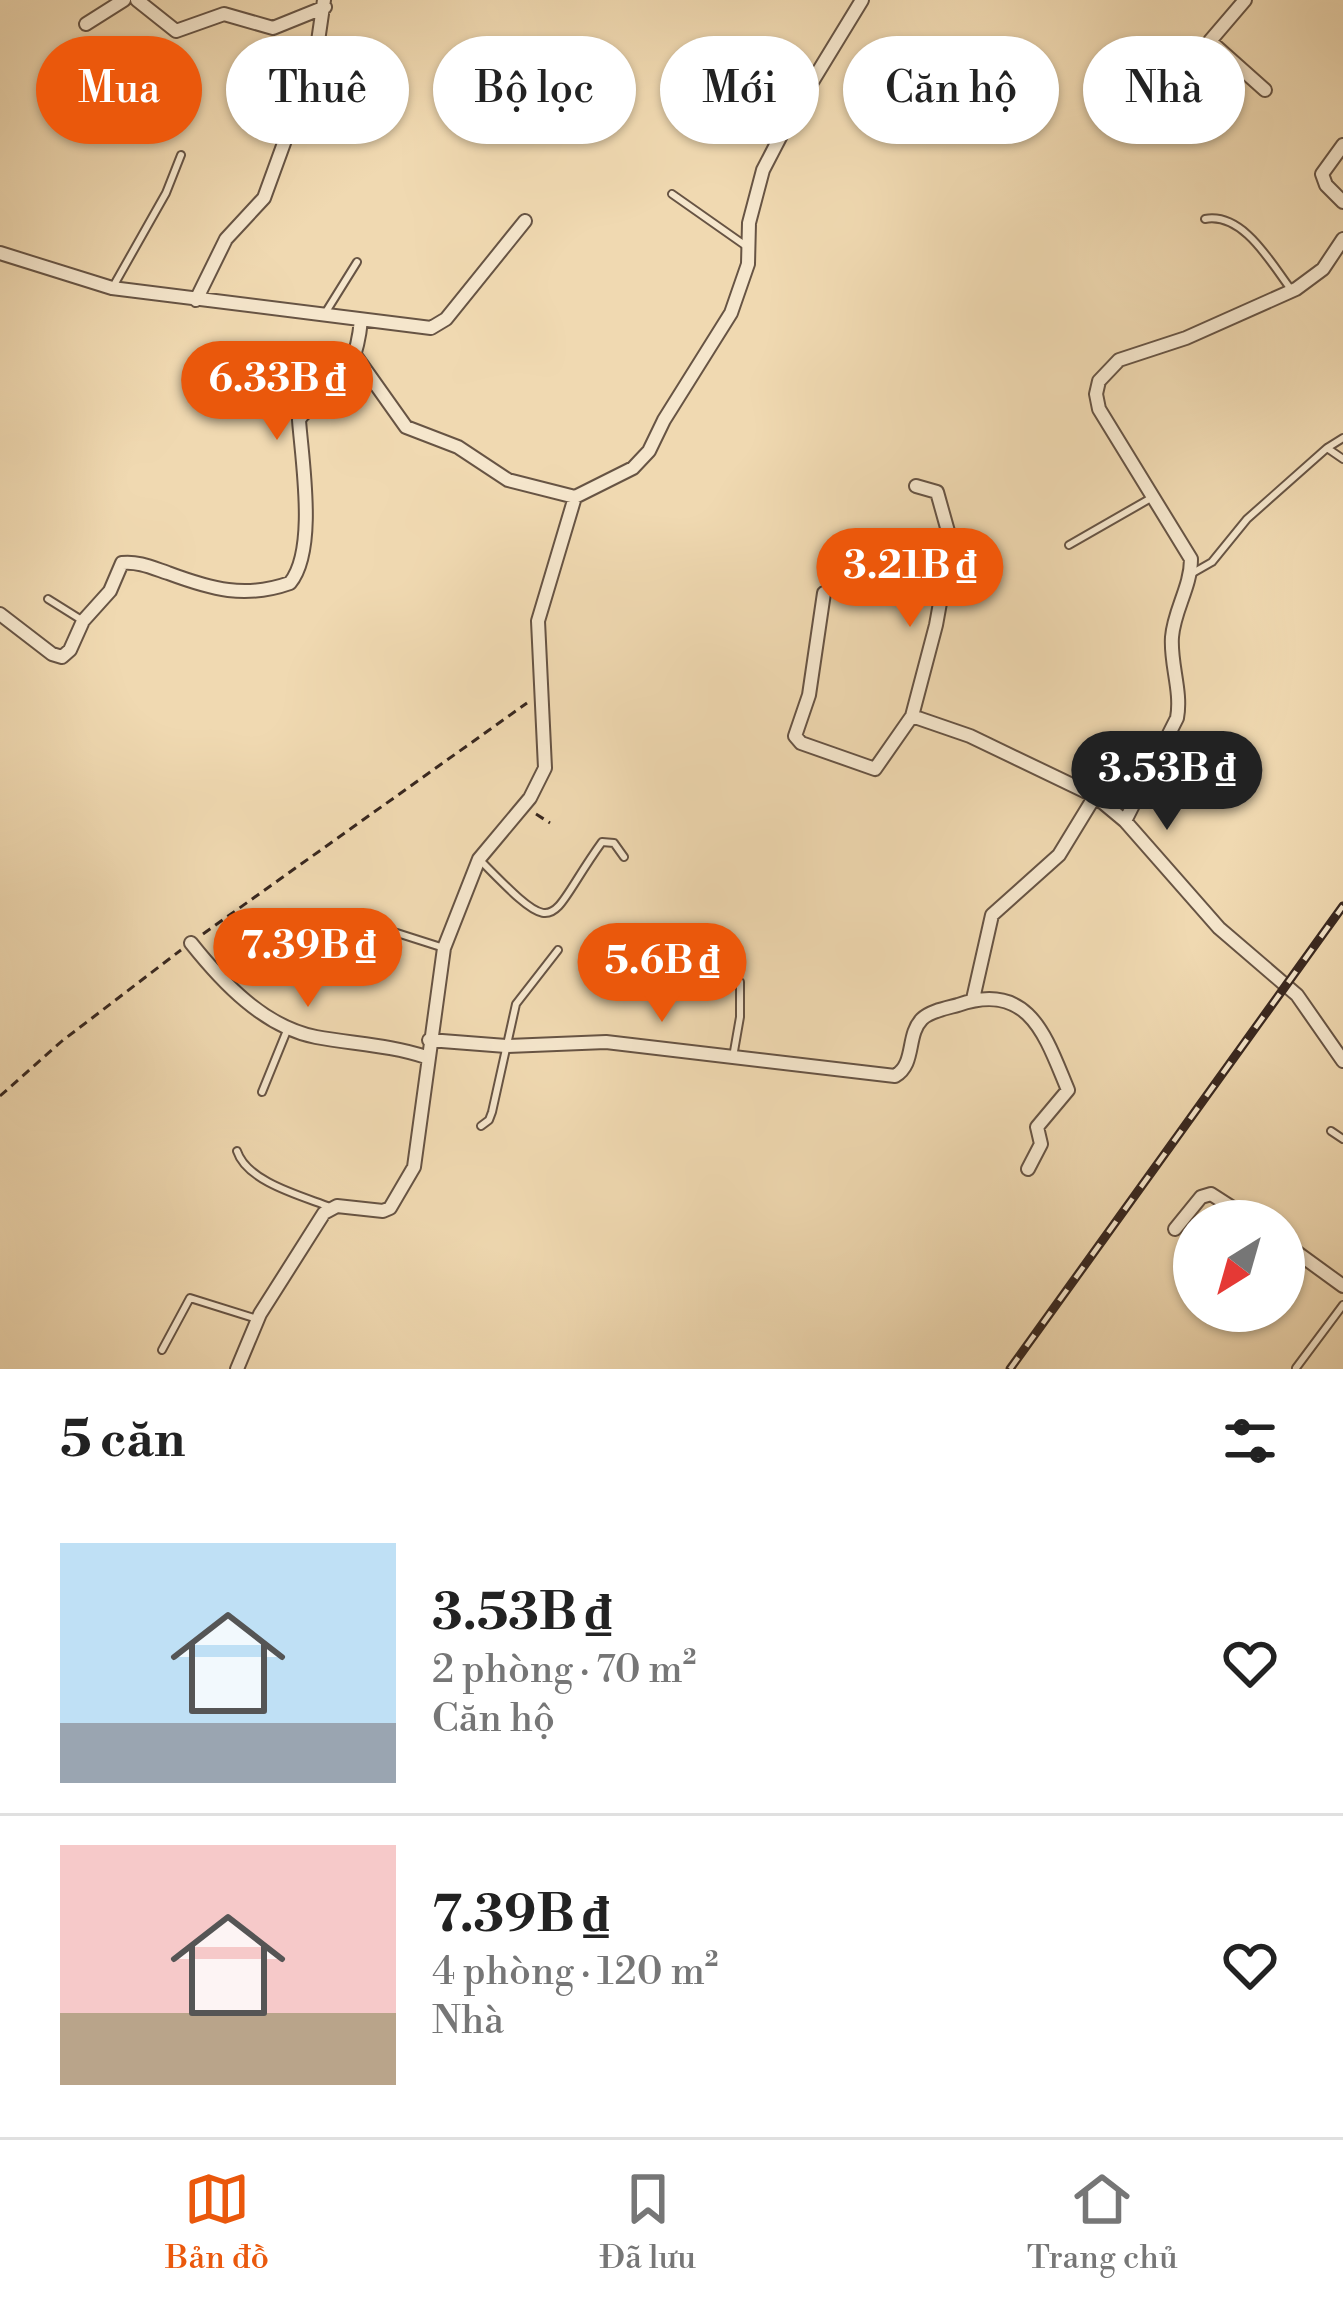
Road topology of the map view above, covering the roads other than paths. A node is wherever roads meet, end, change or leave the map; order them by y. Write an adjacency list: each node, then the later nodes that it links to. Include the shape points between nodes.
1 (124, 0): 6 (street)
2 (136, 0): 5 (street, via 176,31 224,14 272,28)
3 (862, 0): 15 (street, via 763,170)
4 (1245, 0): 7 (street, via 1210,41)
5 (325, 4): 20 (street, via 316,55 264,198 226,239)
6 (86, 24)
7 (1265, 90)
8 (1343, 145): 11 (street, via 1322,174)
9 (181, 155): 18 (lane)
10 (672, 194): 15 (lane)
11 (1343, 202)
12 (1205, 219): 19 (lane, via 1241,230)
13 (525, 221): 22 (street, via 438,326)
14 (1343, 239): 19 (street, via 1323,269)
15 (749, 248): 29 (street, via 731,313 642,461)
16 (0, 253): 18 (street)
17 (357, 262): 21 (lane)
18 (112, 288): 20 (street)
19 (1292, 291): 28 (street, via 1119,360 1099,381 1100,409)
20 (196, 300): 21 (street)
21 (324, 316): 22 (street)
22 (361, 320): 23 (street)
23 (357, 358): 29 (street, via 406,427 458,447 508,481); 35 (street, via 299,420 306,508 300,566 290,583 226,592 129,561)
24 (1343, 438): 25 (lane)
25 (1327, 448): 26 (lane); 31 (lane)
26 (1343, 459)
27 (916, 486): 36 (street, via 937,492 951,542)
28 (1154, 496): 30 (lane); 31 (street, via 1186,545)
29 (575, 497): 40 (street, via 538,621 545,768)
30 (1069, 545)
31 (1191, 574): 38 (street, via 1172,642 1177,718)
32 (824, 593): 36 (street, via 797,740 874,770)
33 (48, 599): 35 (lane)
34 (0, 614): 35 (street, via 62,657)
35 (83, 621)
36 (912, 716): 37 (street)
37 (1095, 796): 38 (street); 46 (street, via 1059,855 992,915)
38 (1125, 821): 52 (street, via 1206,915 1298,994)
39 (624, 857): 40 (lane, via 610,840 602,842 561,908 544,914)
40 (479, 860): 43 (street)
41 (375, 926): 43 (lane)
42 (191, 943): 47 (street, via 240,996)
43 (444, 947): 48 (street)
44 (558, 950): 49 (lane, via 516,1004)
45 (740, 982): 51 (lane)
46 (973, 999): 51 (street, via 920,1021 906,1067 895,1076); 58 (street, via 1004,1000 1030,1015 1068,1090 1037,1127 1042,1144)
47 (288, 1027): 50 (street); 53 (lane)
48 (429, 1040): 49 (street); 50 (street)
49 (506, 1046): 51 (street, via 605,1042); 54 (lane, via 492,1112)
50 (427, 1057): 59 (street, via 414,1167 396,1202 383,1211)
51 (733, 1057)
52 (1343, 1061)
53 (262, 1092)
54 (481, 1126)
55 (1331, 1132): 56 (lane)
56 (1343, 1139)
57 (237, 1150): 59 (lane, via 262,1177)
58 (1028, 1168)
59 (330, 1207): 63 (street)
60 (1305, 1258): 61 (street)
61 (1343, 1286)
62 (1343, 1305): 65 (lane)
63 (257, 1319): 64 (lane, via 190,1298); 66 (street)
64 (163, 1350)
65 (1296, 1368)
66 (237, 1369)

